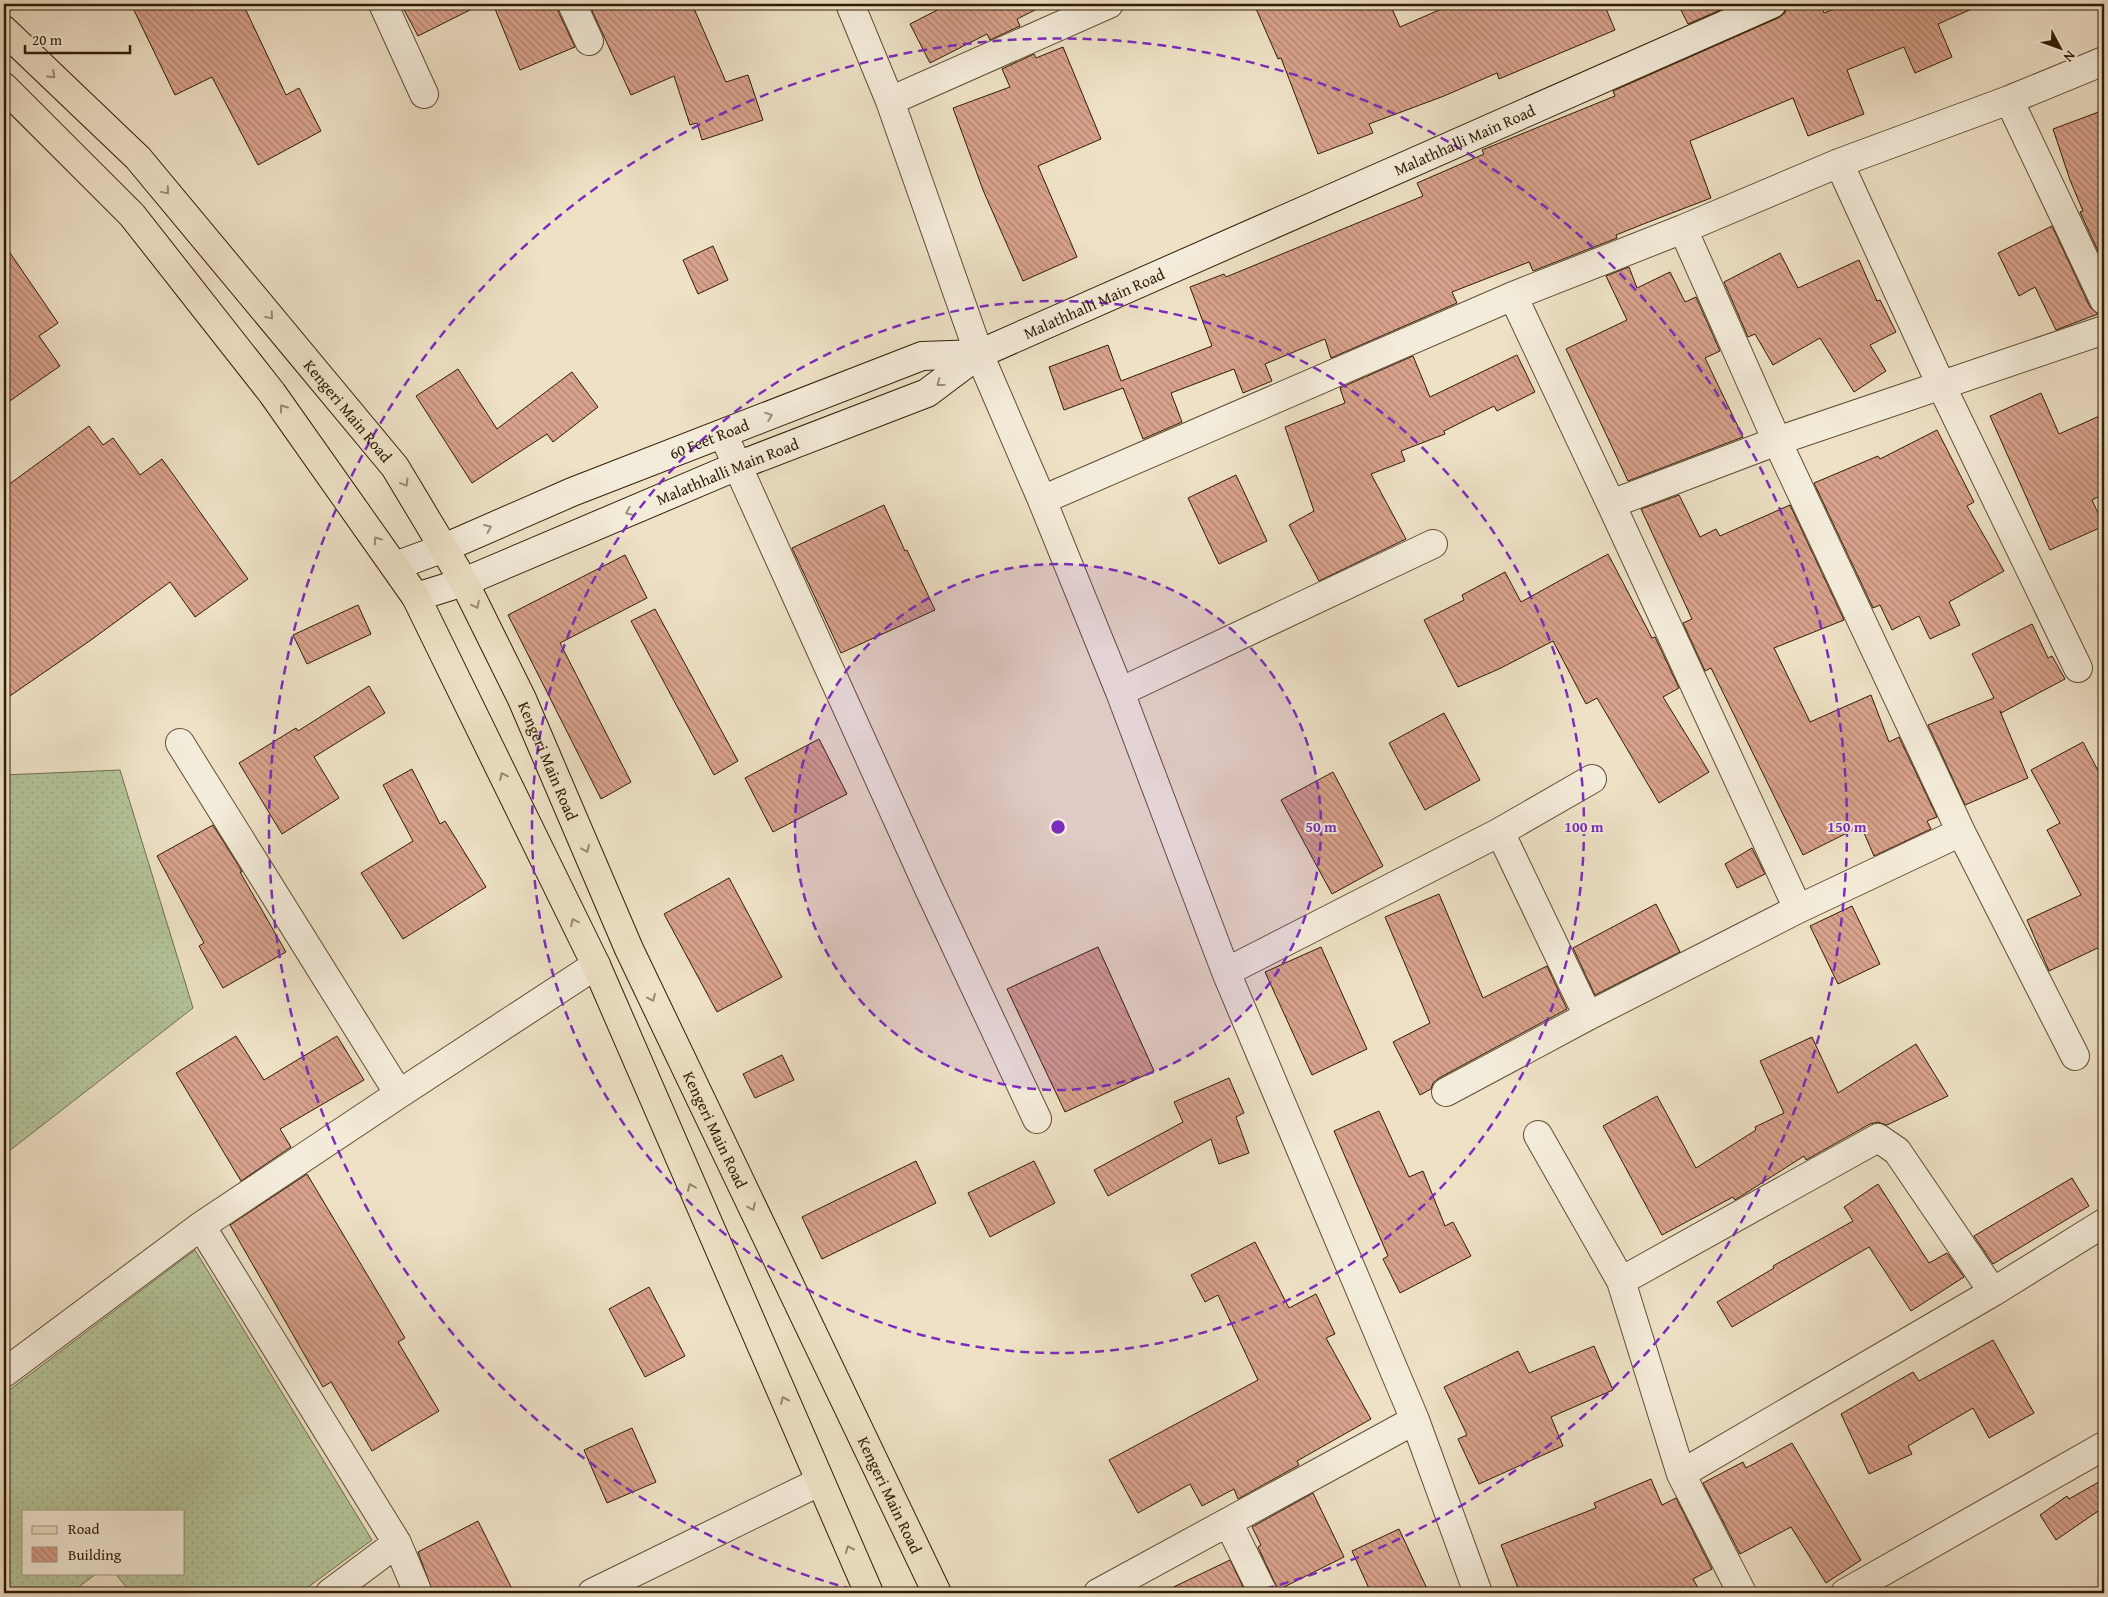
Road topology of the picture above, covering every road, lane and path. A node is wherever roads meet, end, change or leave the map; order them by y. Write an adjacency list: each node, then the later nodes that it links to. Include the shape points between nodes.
1 (383, 4): 10 (street)
2 (572, 4): 7 (street)
3 (850, 4): 12 (street)
4 (1109, 4): 12 (street)
5 (1772, 4): 18 (street, Malathhalli Main Road)
6 (4, 30): 26 (main road, Kengeri Main Road, one-way to 26, via 138,158 395,466)
7 (589, 41)
8 (2104, 61): 11 (street)
9 (4, 87): 27 (main road, one-way to 9, via 272,393 132,215)
10 (424, 94)
11 (2009, 100): 13 (street); 16 (street)
12 (890, 101): 18 (street)
13 (1839, 162): 14 (street); 19 (street)
14 (1683, 229): 15 (street); 21 (street)
15 (1513, 296): 23 (street); 24 (street)
16 (2104, 300)
17 (2104, 330): 19 (street)
18 (979, 354): 20 (street, 60 Feet Road, one-way to 18, via 922,356); 22 (street, Malathhalli Main Road, one-way to 22, via 927,393); 23 (street)
19 (1942, 384): 21 (street); 30 (street)
20 (723, 434): 22 (street); 26 (street, 60 Feet Road, one-way to 20, via 572,492)
21 (1777, 441): 24 (street); 35 (street)
22 (737, 466): 28 (street, Malathhalli Main Road, one-way to 28); 43 (street)
23 (1042, 500): 31 (street)
24 (1611, 504): 36 (street)
25 (1433, 544): 31 (street)
26 (444, 548): 27 (street, 60 Feet Road); 28 (main road, Kengeri Main Road)
27 (395, 566): 29 (main road)
28 (464, 582): 29 (street, Malathhalli Main Road); 60 (main road, Kengeri Main Road, one-way to 60, via 522,699 629,950)
29 (416, 598): 37 (main road, one-way to 29)
30 (2078, 668)
31 (1120, 692): 38 (street)
32 (180, 743): 42 (street)
33 (1592, 779): 34 (street)
34 (1500, 832): 38 (street); 39 (street)
35 (1961, 832): 36 (street); 40 (street)
36 (1798, 909): 39 (street)
37 (596, 965): 42 (street); 53 (main road, one-way to 37)
38 (1226, 972): 50 (street)
39 (1588, 1016): 41 (street)
40 (2075, 1056)
41 (1446, 1092)
42 (398, 1094): 46 (street)
43 (1037, 1119)
44 (1538, 1135): 47 (street)
45 (2104, 1223): 48 (street)
46 (201, 1226): 49 (street); 55 (street)
47 (1621, 1281): 48 (street, via 1878,1138 1898,1151); 52 (street)
48 (1992, 1292): 52 (street)
49 (4, 1373)
50 (1416, 1420): 54 (street); 63 (street)
51 (2104, 1446): 65 (street)
52 (1681, 1474): 64 (street)
53 (819, 1482): 58 (street); 59 (main road, one-way to 53)
54 (1228, 1522): 61 (street); 62 (street)
55 (397, 1543): 56 (street); 57 (street)
56 (330, 1593)
57 (418, 1593)
58 (592, 1593)
59 (869, 1593)
60 (937, 1593)
61 (1098, 1593)
62 (1263, 1593)
63 (1478, 1593)
64 (1742, 1593)
65 (1845, 1593)

